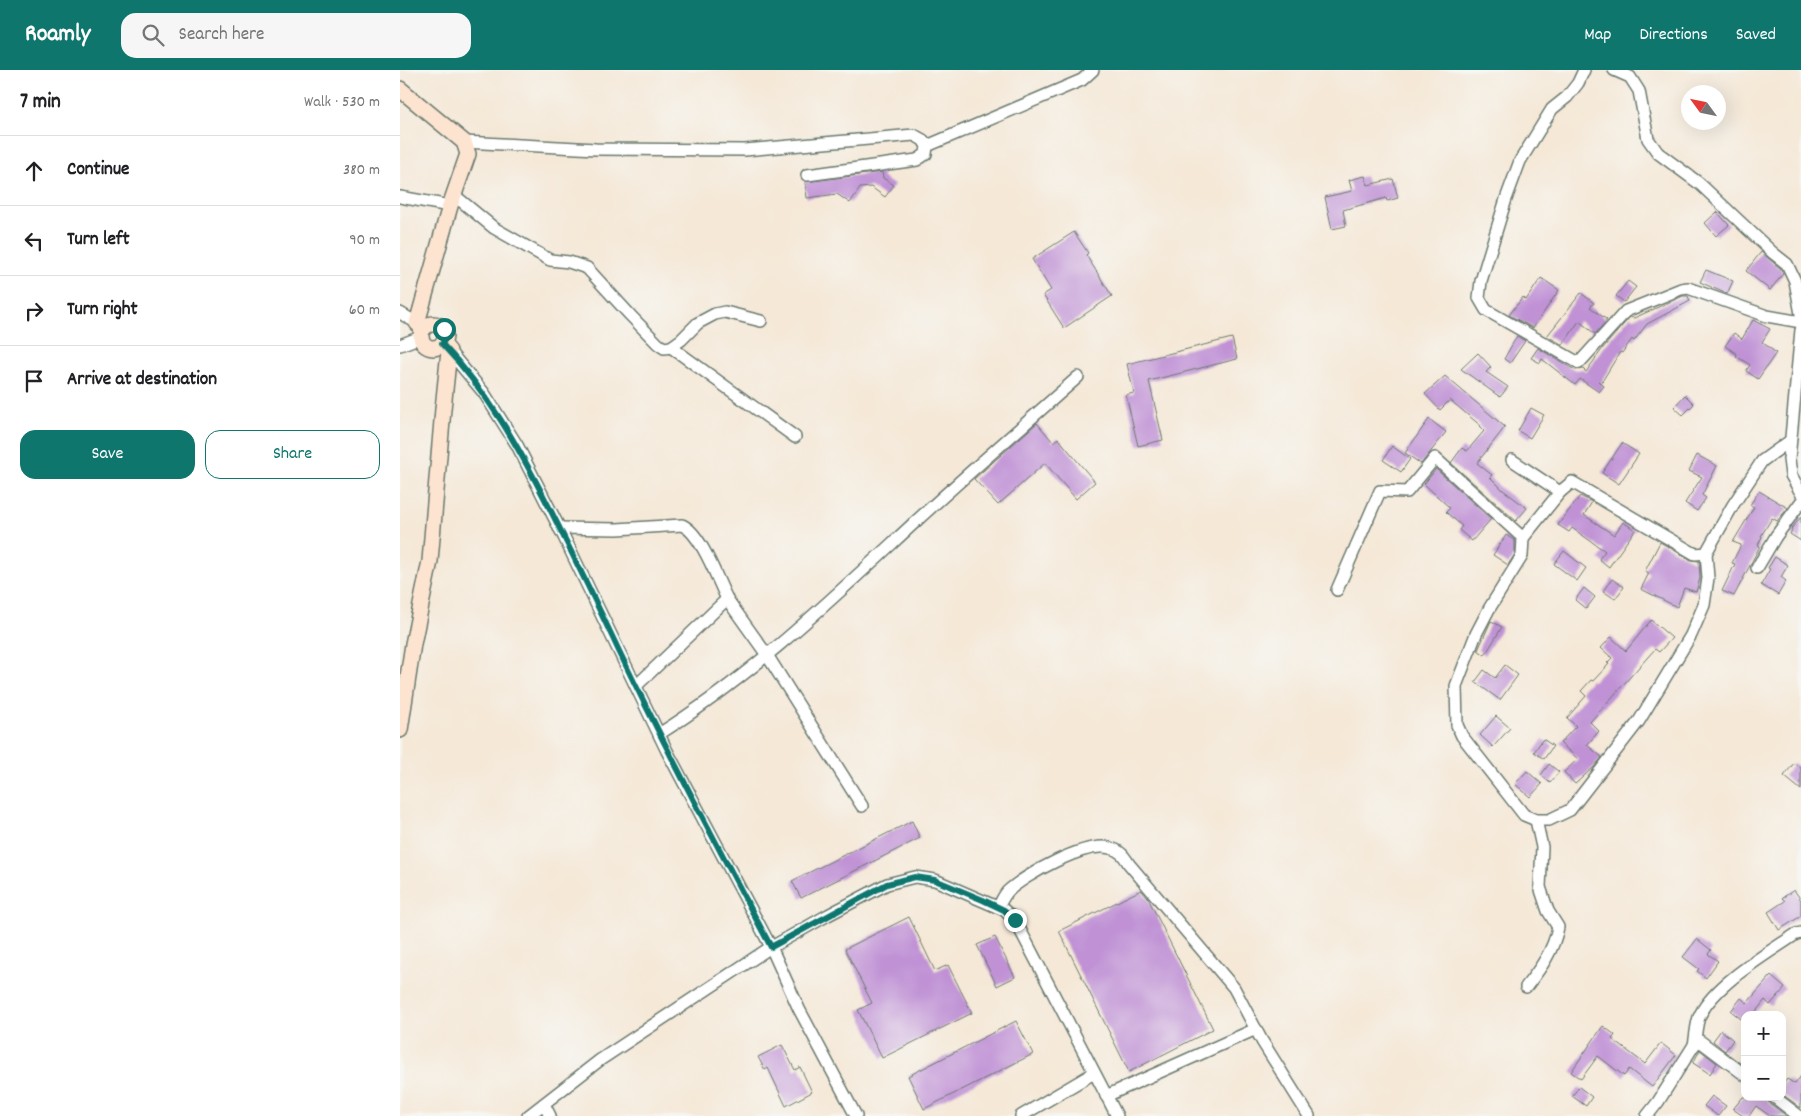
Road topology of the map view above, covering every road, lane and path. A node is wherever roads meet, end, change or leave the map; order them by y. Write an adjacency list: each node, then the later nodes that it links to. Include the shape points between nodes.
1 (1093, 70): 6 (street, via 1082,80)
2 (1584, 70): 13 (street, via 1567,97 1552,109 1520,161 1482,281 1479,298 1486,310 1579,363 1626,311 1681,289 1688,288 1767,316)
3 (1614, 70): 11 (street, via 1630,78 1639,90 1648,139 1658,153 1700,184 1787,264 1795,281)
4 (400, 89): 5 (street)
5 (464, 142): 6 (street, via 746,150 914,135); 9 (street, via 468,154)
6 (927, 146): 7 (street, via 926,154 917,160)
7 (808, 174)
8 (400, 197): 9 (street)
9 (452, 200): 14 (street); 17 (street, via 550,260 587,268 658,344 664,348)
10 (400, 313): 14 (street)
11 (1801, 314)
12 (760, 321): 17 (street, via 725,312 715,314 698,323)
13 (1801, 322)
14 (420, 330): 16 (street); 18 (street, via 428,347); 18 (street, via 434,324 441,326)
15 (1801, 330): 21 (street)
16 (400, 344)
17 (671, 347): 20 (street)
18 (446, 348): 26 (street, via 484,393 517,445); 34 (street, via 430,561)
19 (1078, 377): 32 (street)
20 (795, 437)
21 (1790, 442): 24 (street, via 1791,476); 28 (street, via 1762,462 1733,504)
22 (1512, 460): 23 (street)
23 (1560, 492): 27 (street); 28 (street, via 1572,482 1695,554)
24 (1801, 493)
25 (1801, 502): 29 (street)
26 (559, 528): 31 (street, via 682,525 698,538); 33 (street)
27 (1523, 538): 30 (street, via 1435,458 1408,492 1380,491); 37 (street, via 1522,556 1476,634 1456,686 1456,725 1524,815)
28 (1706, 553): 37 (street, via 1708,578 1704,605 1691,635 1639,721 1570,810 1549,820)
29 (1757, 568)
30 (1337, 590)
31 (727, 599): 32 (street); 33 (street)
32 (767, 655): 35 (street, via 695,712); 36 (street)
33 (636, 686): 35 (street)
34 (400, 730)
35 (659, 734): 40 (street)
36 (862, 806)
37 (1536, 820): 41 (street, via 1542,847 1540,886 1548,911 1558,927 1546,959)
38 (998, 907): 40 (street, via 935,880 915,877 887,884); 42 (street, via 1007,892 1031,874 1080,851 1108,847 1122,853 1234,988); 45 (street, via 1015,920)
39 (1801, 933): 43 (street, via 1717,992 1700,1016)
40 (771, 947): 48 (street, via 608,1055); 51 (street, via 799,1009)
41 (1526, 988)
42 (1256, 1029): 46 (street); 54 (street)
43 (1694, 1045): 44 (street, via 1700,1041); 55 (street)
44 (1741, 1072)
45 (1094, 1073): 46 (street); 52 (street)
46 (1106, 1096): 53 (street)
47 (1779, 1101): 56 (street)
48 (544, 1104): 49 (street); 50 (street)
49 (528, 1116)
50 (550, 1116)
51 (856, 1116)
52 (1021, 1116)
53 (1117, 1116)
54 (1309, 1116)
55 (1647, 1116)
56 (1799, 1116)

